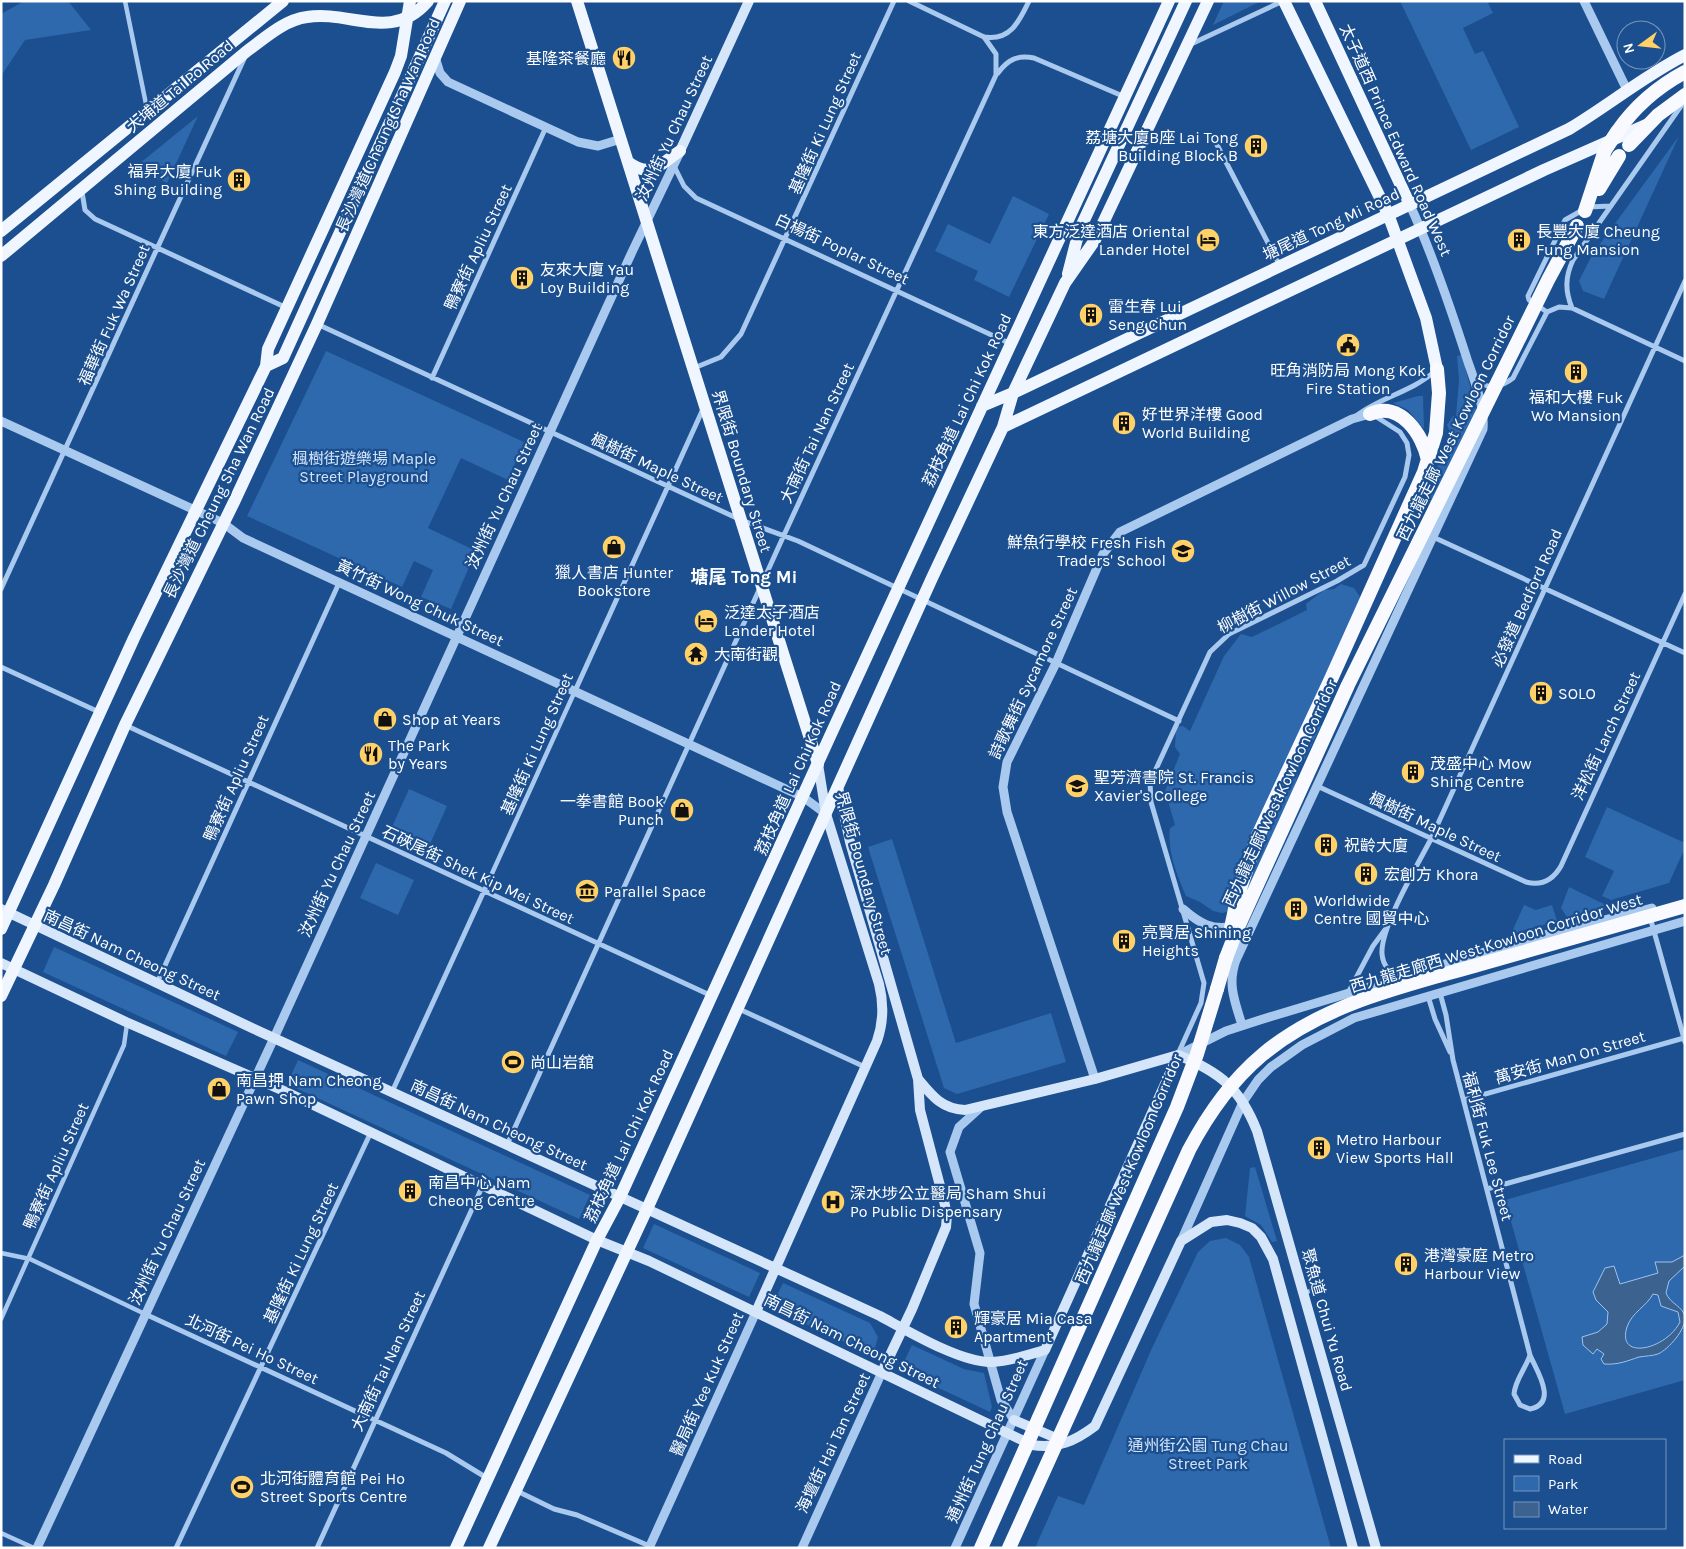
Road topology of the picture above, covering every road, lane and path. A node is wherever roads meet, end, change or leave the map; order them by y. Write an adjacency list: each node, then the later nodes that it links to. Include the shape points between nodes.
1 (125, 1): 29 (street)
2 (410, 1): 18 (main road, 長沙灣道 Cheung Sha Wan Road)
3 (428, 1): 18 (main road, 長沙灣道 Cheung Sha Wan Road)
4 (445, 1): 59 (main road, 長沙灣道 Cheung Sha Wan Road, via 283,358)
5 (460, 1): 23 (main road, 長沙灣道 Cheung Sha Wan Road)
6 (577, 1): 31 (main road, 界限街 Boundary Street)
7 (749, 1): 33 (main road, 汝州街 Yu Chau Street)
8 (894, 1): 44 (street, 基隆街 Ki Lung Street)
9 (910, 1): 19 (street)
10 (1029, 1): 19 (street, via 1013,30 999,38)
11 (1169, 1): 27 (main road, 荔枝角道 Lai Chi Kok Road)
12 (1186, 1): 50 (main road, via 1078,231)
13 (1208, 1): 20 (main road)
14 (1284, 1): 20 (street); 40 (main road)
15 (1315, 1): 37 (main road, 太子道西 Prince Edward Road West)
16 (1584, 1): 26 (street)
17 (279, 2): 29 (main road, 大埔道 Tai Po Road)
18 (407, 17): 21 (main road, 大埔道 Tai Po Road, via 373,23 309,16 282,26); 52 (main road, 長沙灣道 Cheung Sha Wan Road, via 395,72)
19 (984, 37): 25 (street, via 996,54)
20 (1187, 46): 50 (main road, via 1095,240)
21 (247, 51): 36 (main road, 大埔道 Tai Po Road); 46 (street, 福華街 Fuk Wa Street)
22 (1685, 55): 26 (main road, 塘尾道 Tong Mi Road)
23 (436, 60): 30 (street, via 440,73 448,82); 55 (main road, 長沙灣道 Cheung Sha Wan Road)
24 (1685, 72): 39 (highway, bridge, via 1662,86 1629,114 1605,150)
25 (996, 75): 27 (street, via 1010,60 1026,56); 51 (street, 大南街 Tai Nan Street)
26 (1627, 90): 37 (main road, 塘尾道 Tong Mi Road, via 1570,129)
27 (1126, 97): 56 (main road, 荔枝角道 Lai Chi Kok Road)
28 (1684, 102): 38 (street); 39 (highway, 西九龍走廊 West Kowloon Corridor, bridge, via 1658,115 1629,145); 42 (main road, via 1634,131)
29 (148, 110): 43 (main road, 大埔道 Tai Po Road)
30 (546, 127): 31 (street, via 588,146); 62 (street, 鴨寮街 Apliu Street)
31 (620, 139): 34 (main road, 界限街 Boundary Street)
32 (1214, 139): 48 (street)
33 (680, 151): 34 (main road, via 653,170 642,170); 35 (street, 汝州街 Yu Chau Street)
34 (628, 162): 41 (main road, 界限街 Boundary Street)
35 (674, 165): 41 (street, 汝州街 Yu Chau Street); 44 (street, 白楊街 Poplar Street, via 684,186 696,198)
36 (85, 187): 46 (street, via 82,204 89,215); 47 (main road, 大埔道 Tai Po Road)
37 (1410, 205): 40 (main road, 塘尾道 Tong Mi Road); 42 (street, 太子道西 Prince Edward Road West)
38 (1610, 206): 53 (street, via 1572,260 1566,289); 54 (street, via 1588,207 1565,220 1528,296)
39 (1586, 211): 119 (highway, 西九龍走廊 West Kowloon Corridor, bridge, via 1544,288 1348,685)
40 (1388, 214): 45 (main road); 48 (main road, 塘尾道 Tong Mi Road)
41 (646, 222): 60 (main road, 界限街 Boundary Street); 71 (street, 汝州街 Yu Chau Street)
42 (1421, 228): 45 (main road); 63 (street, 太子道西 Prince Edward Road West)
43 (1, 230)
44 (786, 240): 51 (street, 白楊街 Poplar Street); 60 (street, 基隆街 Ki Lung Street, via 736,343 721,357)
45 (1398, 240): 61 (main road, via 1428,326); 70 (main road)
46 (158, 248): 52 (street); 72 (street, 福華街 Fuk Wa Street)
47 (1, 256)
48 (1280, 266): 64 (main road, 塘尾道 Tong Mi Road)
49 (1685, 281): 57 (street, 必發道 Bedford Road)
50 (1065, 284): 64 (main road)
51 (897, 291): 56 (street, 白楊街 Poplar Street); 78 (street, 大南街 Tai Nan Street)
52 (287, 308): 59 (main road, 長沙灣道 Cheung Sha Wan Road, via 268,349)
53 (1572, 308): 54 (street, via 1558,307); 57 (street)
54 (1547, 312): 63 (street, via 1513,378 1506,384 1488,387)
55 (317, 324): 62 (street, 楓樹街 Maple Street); 77 (main road, 長沙灣道 Cheung Sha Wan Road)
56 (1011, 344): 66 (main road, 荔枝角道 Lai Chi Kok Road)
57 (1655, 347): 58 (street); 83 (street, 必發道 Bedford Road)
58 (1685, 361)
59 (266, 366): 75 (main road, 長沙灣道 Cheung Sha Wan Road)
60 (693, 368): 65 (main road, 界限街 Boundary Street)
61 (1437, 369): 68 (street, 詩歌舞街 Sycamore Street, via 1422,382 1366,408); 73 (highway, via 1436,433)
62 (432, 378): 71 (street, 楓樹街 Maple Street)
63 (1473, 378): 79 (street, via 1484,421 1483,429)
64 (1013, 393): 66 (main road, 塘尾道 Tong Mi Road); 70 (main road)
65 (705, 406): 74 (street, 基隆街 Ki Lung Street); 76 (main road, 界限街 Boundary Street)
66 (982, 406): 82 (main road, 荔枝角道 Lai Chi Kok Road)
67 (1370, 414): 68 (street, 詩歌舞街 Sycamore Street); 73 (highway, via 1378,410 1407,421 1422,438); 94 (street, 柳樹街 Willow Street, via 1400,432 1407,443 1409,455 1405,477 1364,565 1218,642 1210,652)
68 (1352, 419): 90 (street, 詩歌舞街 Sycamore Street, via 1120,532 1103,554)
69 (1, 421): 72 (street, 黃竹街 Wong Chuk Street)
70 (1003, 427): 86 (main road)
71 (550, 432): 74 (street, 楓樹街 Maple Street); 87 (street, 汝州街 Yu Chau Street)
72 (66, 450): 75 (street, 黃竹街 Wong Chuk Street); 84 (street, 福華街 Fuk Wa Street)
73 (1426, 466): 119 (highway, bridge, via 1256,840 1238,895)
74 (668, 486): 76 (street, 楓樹街 Maple Street); 92 (street, 基隆街 Ki Lung Street)
75 (196, 511): 77 (street, 黃竹街 Wong Chuk Street); 93 (main road, 長沙灣道 Cheung Sha Wan Road)
76 (741, 520): 78 (street, 楓樹街 Maple Street); 81 (main road, 界限街 Boundary Street)
77 (223, 523): 80 (street, 黃竹街 Wong Chuk Street, via 243,538); 95 (main road, 長沙灣道 Cheung Sha Wan Road)
78 (784, 534): 81 (street, 大南街 Tai Nan Street); 82 (street, 楓樹街 Maple Street)
79 (1433, 537): 83 (street); 99 (street)
80 (339, 582): 87 (street, 黃竹街 Wong Chuk Street); 98 (street, 鴨寮街 Apliu Street)
81 (762, 586): 96 (street, 大南街 Tai Nan Street); 97 (main road, 界限街 Boundary Street)
82 (898, 587): 86 (street, 楓樹街 Maple Street); 97 (main road, 荔枝角道 Lai Chi Kok Road)
83 (1545, 588): 88 (street); 104 (street, 必發道 Bedford Road)
84 (1, 589)
85 (1685, 594): 88 (street, 洋松街 Larch Street)
86 (923, 599): 90 (street, 楓樹街 Maple Street); 100 (main road)
87 (457, 637): 92 (street, 黃竹街 Wong Chuk Street); 103 (street, 汝州街 Yu Chau Street)
88 (1662, 643): 89 (street); 105 (street, 洋松街 Larch Street, via 1560,866 1554,876)
89 (1685, 653)
90 (1056, 662): 94 (street, 楓樹街 Maple Street); 141 (street, 詩歌舞街 Sycamore Street, via 1007,762 1003,795)
91 (1, 667): 93 (street)
92 (575, 691): 96 (street, 黃竹街 Wong Chuk Street); 106 (street, 基隆街 Ki Lung Street)
93 (100, 713): 111 (main road, 長沙灣道 Cheung Sha Wan Road)
94 (1178, 721): 109 (street, 柳樹街 Willow Street, via 1153,772 1149,792)
95 (125, 725): 98 (street, 石硤尾街 Shek Kip Mei Street); 115 (main road, 長沙灣道 Cheung Sha Wan Road)
96 (690, 744): 101 (street, 黃竹街 Wong Chuk Street); 118 (street, 大南街 Tai Nan Street)
97 (818, 764): 101 (main road, 荔枝角道 Lai Chi Kok Road); 102 (main road, 界限街 Boundary Street)
98 (248, 782): 103 (street, 石硤尾街 Shek Kip Mei Street); 125 (street, 鴨寮街 Apliu Street)
99 (1317, 786): 104 (street, 楓樹街 Maple Street); 112 (street)
100 (838, 787): 102 (main road); 140 (main road, 界限街 Boundary Street, via 850,842)
101 (803, 797): 102 (street, 黃竹街 Wong Chuk Street); 129 (main road, 荔枝角道 Lai Chi Kok Road)
102 (826, 814): 131 (main road); 138 (main road, 界限街 Boundary Street, via 882,996 880,1031)
103 (366, 836): 106 (street, 石硤尾街 Shek Kip Mei Street); 134 (street, 汝州街 Yu Chau Street)
104 (1431, 839): 105 (street, 楓樹街 Maple Street, via 1526,882); 114 (street, 必發道 Bedford Road)
105 (1544, 882)
106 (484, 891): 118 (street, 石硤尾街 Shek Kip Mei Street); 142 (street, 基隆街 Ki Lung Street)
107 (1685, 899): 110 (street)
108 (1685, 906): 187 (highway, 西九龍走廊西 West Kowloon Corridor West, bridge, via 1390,990 1344,1007 1279,1041 1242,1073 1212,1110 1179,1169)
109 (1182, 908): 112 (street, via 1200,923 1220,929 1239,925); 120 (street, 柳樹街 Willow Street)
110 (1648, 910): 117 (street); 123 (street, via 1521,941)
111 (5, 911): 115 (main road, 南昌街 Nam Cheong Street); 116 (main road, 長沙灣道 Cheung Sha Wan Road)
112 (1258, 912): 133 (street, via 1236,960 1231,980 1231,991)
113 (1685, 921): 117 (street)
114 (1389, 924): 124 (street, 必發道 Bedford Road, via 1382,947 1383,959 1389,970); 127 (street, 必發道 Bedford Road)
115 (35, 926): 122 (main road, 長沙灣道 Cheung Sha Wan Road); 125 (main road, 南昌街 Nam Cheong Street)
116 (1, 930)
117 (1653, 930): 126 (street); 135 (street)
118 (598, 944): 129 (street, 石硤尾街 Shek Kip Mei Street); 148 (street, 大南街 Tai Nan Street)
119 (1226, 958): 186 (highway, 西九龍走廊 West Kowloon Corridor, bridge, via 1197,1054 1173,1116)
120 (1197, 960): 136 (street, 通州街 Tung Chau Street, via 1204,993)
121 (1, 963): 122 (main road, 南昌街 Nam Cheong Street)
122 (14, 969): 128 (main road, 長沙灣道 Cheung Sha Wan Road); 132 (main road, 南昌街 Nam Cheong Street)
123 (1417, 974): 124 (street); 126 (street, via 1432,977)
124 (1404, 978): 127 (street)
125 (156, 983): 134 (main road, 南昌街 Nam Cheong Street)
126 (1440, 993): 130 (street); 137 (street, 福利街 Fuk Lee Street)
127 (1347, 994): 133 (street)
128 (1, 996)
129 (712, 996): 151 (main road, 荔枝角道 Lai Chi Kok Road)
130 (1428, 996): 137 (street, 福利街 Fuk Lee Street); 144 (street, via 1354,1018 1326,1030 1271,1067)
131 (738, 1009): 138 (street); 152 (main road)
132 (126, 1022): 139 (main road, 南昌街 Nam Cheong Street); 158 (street, 鴨寮街 Apliu Street, via 124,1045)
133 (1242, 1026): 136 (street)
134 (274, 1038): 139 (street, 汝州街 Yu Chau Street); 142 (main road, 南昌街 Nam Cheong Street)
135 (1684, 1040): 143 (street, 萬安街 Man On Street)
136 (1178, 1055): 141 (main road); 144 (main road, 聚魚道 Chui Yu Road, via 1211,1070 1235,1089); 166 (main road, 通州街 Tung Chau Street)
137 (1453, 1060): 143 (street, 福利街 Fuk Lee Street)
138 (865, 1067): 159 (main road, 醫局街 Yee Kuk Street)
139 (254, 1079): 146 (main road, 南昌街 Nam Cheong Street); 163 (street, 汝州街 Yu Chau Street)
140 (918, 1079): 145 (main road, 界限街 Boundary Street, via 934,1098 949,1108); 155 (main road, 界限街 Boundary Street, via 920,1110 947,1215)
141 (1094, 1079): 145 (main road)
142 (392, 1092): 148 (main road, 南昌街 Nam Cheong Street)
143 (1464, 1100): 150 (street, 福利街 Fuk Lee Street)
144 (1243, 1102): 154 (street); 161 (main road, 聚魚道 Chui Yu Road, via 1257,1131)
145 (980, 1108): 168 (street, via 959,1127 951,1144 951,1160 980,1252 974,1304)
146 (370, 1132): 149 (main road, 南昌街 Nam Cheong Street); 169 (street, 基隆街 Ki Lung Street)
147 (1685, 1134): 150 (street)
148 (507, 1145): 151 (main road, 南昌街 Nam Cheong Street)
149 (483, 1185): 153 (main road, 南昌街 Nam Cheong Street); 171 (street, 大南街 Tai Nan Street)
150 (1487, 1190): 167 (street, 福利街 Fuk Lee Street)
151 (620, 1197): 152 (main road, 南昌街 Nam Cheong Street); 153 (main road, 荔枝角道 Lai Chi Kok Road)
152 (647, 1209): 156 (main road); 159 (main road, 南昌街 Nam Cheong Street)
153 (598, 1240): 156 (main road, 南昌街 Nam Cheong Street); 175 (main road, 荔枝角道 Lai Chi Kok Road)
154 (1181, 1240): 174 (main road, via 1095,1426); 188 (main road, via 1211,1222 1227,1220 1252,1228 1268,1247)
155 (942, 1242): 165 (main road, 海壇街 Hai Tan Street)
156 (626, 1251): 162 (main road, 南昌街 Nam Cheong Street); 176 (main road)
157 (1, 1253): 158 (street, 北河街 Pei Ho Street)
158 (30, 1259): 163 (street, 北河街 Pei Ho Street); 164 (street, 鴨寮街 Apliu Street)
159 (775, 1269): 162 (main road, 醫局街 Yee Kuk Street); 165 (main road, 南昌街 Nam Cheong Street)
160 (1324, 1286): 161 (street)
161 (1304, 1292): 189 (main road, 聚魚道 Chui Yu Road)
162 (756, 1312): 170 (main road, 南昌街 Nam Cheong Street); 178 (street, 醫局街 Yee Kuk Street)
163 (145, 1314): 169 (street, 北河街 Pei Ho Street); 179 (street, 汝州街 Yu Chau Street)
164 (1, 1319)
165 (903, 1329): 168 (main road, 南昌街 Nam Cheong Street, via 968,1359); 170 (main road, 海壇街 Hai Tan Street)
166 (1045, 1350): 168 (main road, 南昌街 Nam Cheong Street); 172 (street, 通州街 Tung Chau Street)
167 (1530, 1355): 167 (street, 福利街 Fuk Lee Street, via 1545,1392 1541,1403 1530,1408 1520,1405 1514,1394)
168 (991, 1362): 172 (street, via 1001,1400)
169 (262, 1367): 171 (street, 北河街 Pei Ho Street); 180 (street, 基隆街 Ki Lung Street)
170 (882, 1372): 173 (main road, 南昌街 Nam Cheong Street); 184 (street, 海壇街 Hai Tan Street)
171 (375, 1420): 175 (street, 北河街 Pei Ho Street, via 446,1453); 181 (street, 大南街 Tai Nan Street)
172 (1014, 1420): 173 (street, 通州街 Tung Chau Street); 174 (main road)
173 (1007, 1434): 174 (main road, via 1044,1447); 185 (street, 通州街 Tung Chau Street)
174 (1068, 1443)
175 (488, 1478): 182 (main road, 荔枝角道 Lai Chi Kok Road)
176 (516, 1491): 178 (street); 183 (main road)
177 (1, 1533): 179 (street)
178 (650, 1547)
179 (35, 1548)
180 (176, 1548)
181 (316, 1548)
182 (456, 1548)
183 (490, 1548)
184 (802, 1548)
185 (955, 1548)
186 (981, 1548)
187 (1008, 1548)
188 (1353, 1548)
189 (1376, 1548)

